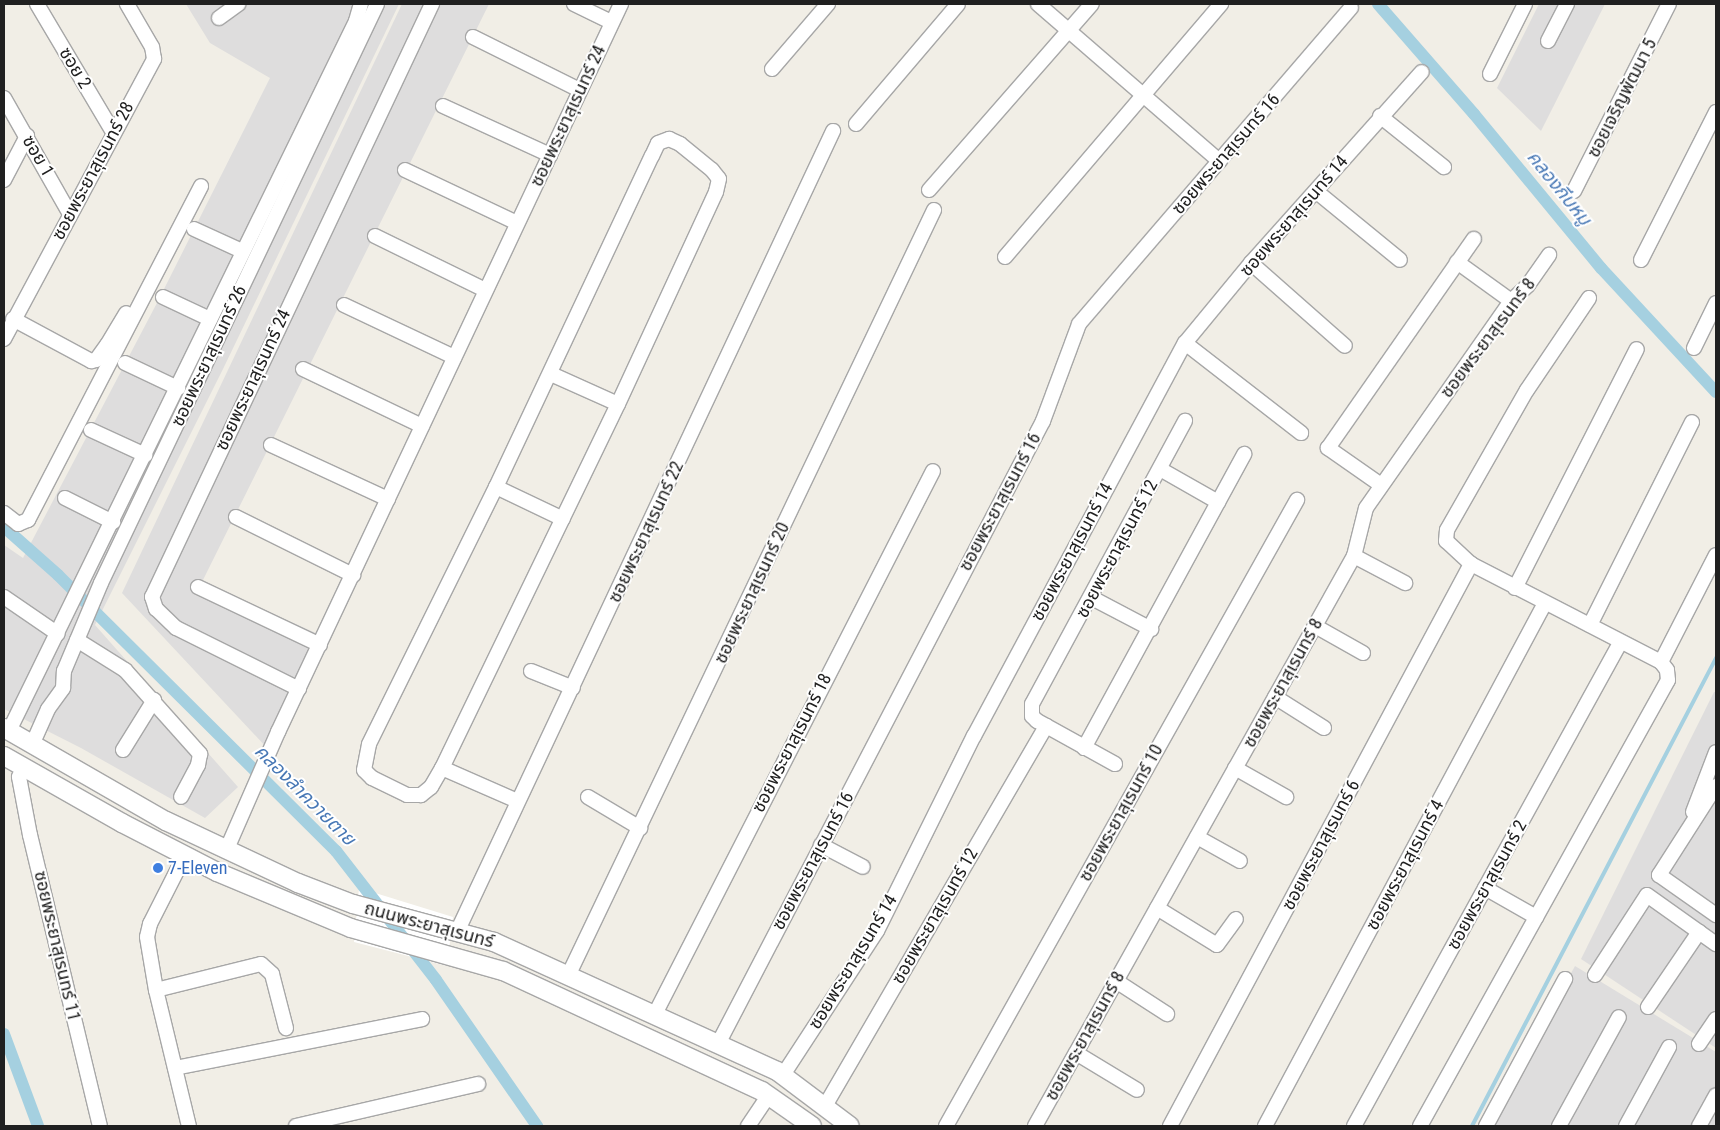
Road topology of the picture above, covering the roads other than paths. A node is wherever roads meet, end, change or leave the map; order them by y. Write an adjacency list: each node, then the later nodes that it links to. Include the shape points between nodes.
1 (37, 4): 34 (street, ซอย 2)
2 (127, 4): 34 (street, ซอยพระยาสุเรนทร์ 28, via 152,47 154,60)
3 (238, 4): 18 (street)
4 (361, 4): 47 (street, ซอยพระยาสุเรนทร์ 26, via 356,21)
5 (377, 4): 49 (street, ซอยพระยาสุเรนทร์ 26)
6 (432, 4): 123 (street, ซอยพระยาสุเรนทร์ 24, via 152,597 156,609 176,628)
7 (574, 4): 19 (street)
8 (620, 4): 19 (street, ซอยพระยาสุเรนทร์ 24)
9 (828, 4): 23 (street)
10 (958, 4): 32 (street)
11 (1038, 4): 20 (street)
12 (1092, 4): 20 (street)
13 (1221, 4): 27 (street)
14 (1525, 4): 25 (street)
15 (1567, 4): 22 (street)
16 (1669, 4): 43 (street, ซอยเจริญพัฒนา 5)
17 (1351, 8): 37 (street, ซอยพระยาสุเรนทร์ 16)
18 (219, 18)
19 (611, 22): 26 (street, ซอยพระยาสุเรนทร์ 24)
20 (1070, 30): 27 (street); 42 (street)
21 (472, 37): 26 (street)
22 (1548, 41)
23 (772, 69)
24 (1422, 72): 31 (street, ซอยพระยาสุเรนทร์ 14)
25 (1490, 74)
26 (580, 90): 36 (street, ซอยพระยาสุเรนทร์ 24)
27 (1143, 94): 37 (street); 55 (street)
28 (4, 98): 35 (street, ซอย 1)
29 (443, 106): 36 (street)
30 (1716, 112): 57 (street)
31 (1380, 116): 38 (street); 44 (street, ซอยพระยาสุเรนทร์ 14)
32 (856, 124)
33 (834, 130): 122 (street, ซอยพระยาสุเรนทร์ 22)
34 (113, 132): 46 (street, ซอยพระยาสุเรนทร์ 28)
35 (27, 136): 40 (street); 46 (street, ซอย 1)
36 (550, 154): 48 (street, ซอยพระยาสุเรนทร์ 24)
37 (1219, 161): 148 (street, ซอยพระยาสุเรนทร์ 16, via 1076,330 1042,421)
38 (1444, 167)
39 (405, 170): 48 (street)
40 (4, 180)
41 (201, 186): 98 (street, via 28,520 18,524)
42 (929, 190)
43 (1574, 191)
44 (1318, 192): 56 (street); 59 (street, ซอยพระยาสุเรนทร์ 14)
45 (934, 210): 145 (street, ซอยพระยาสุเรนทร์ 20)
46 (70, 214): 67 (street, ซอยพระยาสุเรนทร์ 28)
47 (257, 221): 49 (street); 53 (street, ซอยพระยาสุเรนทร์ 26)
48 (517, 223): 60 (street, ซอยพระยาสุเรนทร์ 24)
49 (270, 228): 91 (street, ซอยพระยาสุเรนทร์ 26)
50 (194, 229): 53 (street)
51 (375, 236): 60 (street)
52 (1474, 239): 58 (street)
53 (242, 251): 68 (street, ซอยพระยาสุเรนทร์ 26)
54 (1549, 255): 63 (street, ซอยพระยาสุเรนทร์ 8, via 1528,285)
55 (1005, 257)
56 (1400, 260)
57 (1641, 260)
58 (1457, 262): 63 (street); 92 (street, via 1328,448)
59 (1251, 263): 70 (street, ซอยพระยาสุเรนทร์ 14); 71 (street)
60 (485, 290): 74 (street, ซอยพระยาสุเรนทร์ 24)
61 (163, 296): 68 (street)
62 (1589, 298): 104 (street, via 1527,390 1446,530 1450,548)
63 (1511, 301): 92 (street, ซอยพระยาสุเรนทร์ 8)
64 (1716, 303): 72 (street)
65 (344, 305): 74 (street)
66 (126, 313): 67 (street, via 108,345 96,360 91,361)
67 (13, 319): 69 (street, ซอยพระยาสุเรนทร์ 28)
68 (210, 319): 78 (street, ซอยพระยาสุเรนทร์ 26)
69 (4, 339)
70 (1185, 343): 84 (street); 178 (street, ซอยพระยาสุเรนทร์ 14, via 974,736 877,931)
71 (1345, 346)
72 (1694, 348)
73 (1637, 349): 108 (street)
74 (454, 357): 82 (street, ซอยพระยาสุเรนทร์ 24)
75 (126, 363): 78 (street)
76 (304, 369): 82 (street)
77 (551, 374): 79 (street); 79 (street, via 658,143 669,139 675,141 704,162 719,179 716,192); 93 (street)
78 (178, 388): 87 (street, ซอยพระยาสุเรนทร์ 26)
79 (618, 404): 100 (street)
80 (1186, 421): 88 (street, ซอยพระยาสุเรนทร์ 12)
81 (1692, 422): 112 (street)
82 (422, 426): 95 (street, ซอยพระยาสุเรนทร์ 24)
83 (92, 430): 87 (street)
84 (1300, 433)
85 (271, 445): 95 (street)
86 (1244, 454): 97 (street)
87 (145, 455): 90 (street, ซอยพระยาสุเรนทร์ 26)
88 (1160, 469): 97 (street); 110 (street, ซอยพระยาสุเรนทร์ 12)
89 (933, 471): 168 (street, ซอยพระยาสุเรนทร์ 18)
90 (135, 476): 91 (street); 101 (street, ซอยพระยาสุเรนทร์ 26)
91 (150, 480): 116 (street, ซอยพระยาสุเรนทร์ 26)
92 (1381, 485): 103 (street, ซอยพระยาสุเรนทร์ 8, via 1360,521)
93 (496, 487): 100 (street); 138 (street, via 364,758 364,770 372,778 408,795 421,795)
94 (65, 498): 101 (street)
95 (388, 499): 105 (street, ซอยพระยาสุเรนทร์ 24)
96 (1297, 500): 190 (street, ซอยพระยาสุเรนทร์ 10)
97 (1218, 502): 114 (street)
98 (4, 513)
99 (236, 517): 105 (street)
100 (562, 519): 138 (street)
101 (113, 522): 115 (street, ซอยพระยาสุเรนทร์ 26)
102 (1716, 555): 120 (street)
103 (1354, 556): 106 (street); 113 (street, ซอยพระยาสุเรนทร์ 8)
104 (1471, 564): 108 (street); 192 (street, ซอยพระยาสุเรนทร์ 6)
105 (353, 575): 118 (street, ซอยพระยาสุเรนทร์ 24)
106 (1405, 583)
107 (198, 587): 118 (street)
108 (1515, 588): 111 (street)
109 (4, 598): 115 (street)
110 (1092, 598): 114 (street); 128 (street, ซอยพระยาสุเรนทร์ 12, via 1032,704 1032,716)
111 (1545, 603): 112 (street); 193 (street, ซอยพระยาสุเรนทร์ 4)
112 (1590, 625): 117 (street)
113 (1314, 626): 119 (street); 124 (street, ซอยพระยาสุเรนทร์ 8)
114 (1151, 629): 132 (street)
115 (58, 634): 125 (street, ซอยพระยาสุเรนทร์ 26, via 31,684)
116 (77, 640): 126 (street, via 116,662); 127 (street, ซอยพระยาสุเรนทร์ 26, via 64,671 64,688)
117 (1620, 643): 120 (street); 153 (street, ซอยพระยาสุเรนทร์ 2)
118 (320, 646): 123 (street, ซอยพระยาสุเรนทร์ 24)
119 (1363, 653)
120 (1661, 662): 156 (street, via 1667,670 1668,680)
121 (531, 671): 122 (street)
122 (574, 688): 144 (street, ซอยพระยาสุเรนทร์ 22, via 524,793)
123 (299, 690): 149 (street, ซอยพระยาสุเรนทร์ 24)
124 (1275, 697): 129 (street); 139 (street, ซอยพระยาสุเรนทร์ 8)
125 (27, 699): 127 (street); 130 (street, ซอยพระยาสุเรนทร์ 26)
126 (154, 700): 133 (street); 141 (street, via 200,754 198,765)
127 (48, 710): 131 (street, ซอยพระยาสุเรนทร์ 26)
128 (1046, 726): 132 (street, ซอยพระยาสุเรนทร์ 12); 183 (street, ซอยพระยาสุเรนทร์ 12)
129 (1324, 728)
130 (6, 730): 131 (street, ถนนพระยาสุเรนทร์)
131 (32, 745): 149 (street, ถนนพระยาสุเรนทร์)
132 (1084, 748): 136 (street, ซอยพระยาสุเรนทร์ 12)
133 (123, 750)
134 (1716, 752): 147 (street)
135 (4, 756): 137 (street, ถนนพระยาสุเรนทร์)
136 (1114, 764)
137 (24, 767): 150 (street, ถนนพระยาสุเรนทร์); 184 (street, ซอยพระยาสุเรนทร์ 11, via 19,778 30,835)
138 (442, 768): 144 (street)
139 (1235, 768): 143 (street); 146 (street, ซอยพระยาสุเรนทร์ 8)
140 (1716, 786): 147 (street)
141 (181, 797)
142 (588, 797): 145 (street)
143 (1286, 797)
144 (517, 801): 158 (street, ซอยพระยาสุเรนทร์ 22)
145 (640, 828): 162 (street, ซอยพระยาสุเรนทร์ 20)
146 (1197, 837): 151 (street); 154 (street, ซอยพระยาสุเรนทร์ 8)
147 (1682, 840): 155 (street, via 1659,875)
148 (821, 845): 152 (street); 173 (street, ซอยพระยาสุเรนทร์ 16)
149 (226, 851): 158 (street, ถนนพระยาสุเรนทร์, via 353,904)
150 (185, 855): 165 (street, via 150,924 147,937); 181 (street, ถนนพระยาสุเรนทร์, via 277,899 351,928 503,971)
151 (1240, 861)
152 (863, 868)
153 (1485, 888): 156 (street); 194 (street, ซอยพระยาสุเรนทร์ 2)
154 (1157, 908): 157 (street, via 1217,944); 164 (street, ซอยพระยาสุเรนทร์ 8)
155 (1714, 909)
156 (1536, 917): 195 (street)
157 (1236, 919)
158 (453, 931): 162 (street, ถนนพระยาสุเรนทร์, via 494,942)
159 (1699, 932): 160 (street); 161 (street, via 1647,895); 166 (street)
160 (1716, 944)
161 (1595, 975)
162 (568, 976): 168 (street, ถนนพระยาสุเรนทร์)
163 (1565, 979): 196 (street)
164 (1116, 981): 167 (street); 176 (street, ซอยพระยาสุเรนทร์ 8)
165 (156, 990): 172 (street, via 261,964 272,974); 177 (street)
166 (1648, 1007)
167 (1167, 1014)
168 (654, 1016): 173 (street, ถนนพระยาสุเรนทร์)
169 (1619, 1017): 197 (street)
170 (422, 1019): 177 (street)
171 (1716, 1019): 174 (street)
172 (286, 1028)
173 (718, 1044): 178 (street, ถนนพระยาสุเรนทร์)
174 (1699, 1044)
175 (1669, 1047): 198 (street)
176 (1076, 1053): 180 (street); 191 (street, ซอยพระยาสุเรนทร์ 8)
177 (175, 1068): 185 (street)
178 (783, 1075): 183 (street, ถนนพระยาสุเรนทร์)
179 (478, 1084): 186 (street)
180 (1137, 1090)
181 (769, 1095): 187 (street); 188 (street, ถนนพระยาสุเรนทร์)
182 (1716, 1095): 199 (street)
183 (825, 1106): 189 (street, ถนนพระยาสุเรนทร์)
184 (100, 1126)
185 (190, 1126)
186 (296, 1126)
187 (748, 1126)
188 (812, 1126)
189 (850, 1126)
190 (946, 1126)
191 (1036, 1126)
192 (1170, 1126)
193 (1265, 1126)
194 (1354, 1126)
195 (1420, 1126)
196 (1486, 1126)
197 (1559, 1126)
198 (1626, 1126)
199 (1699, 1126)

